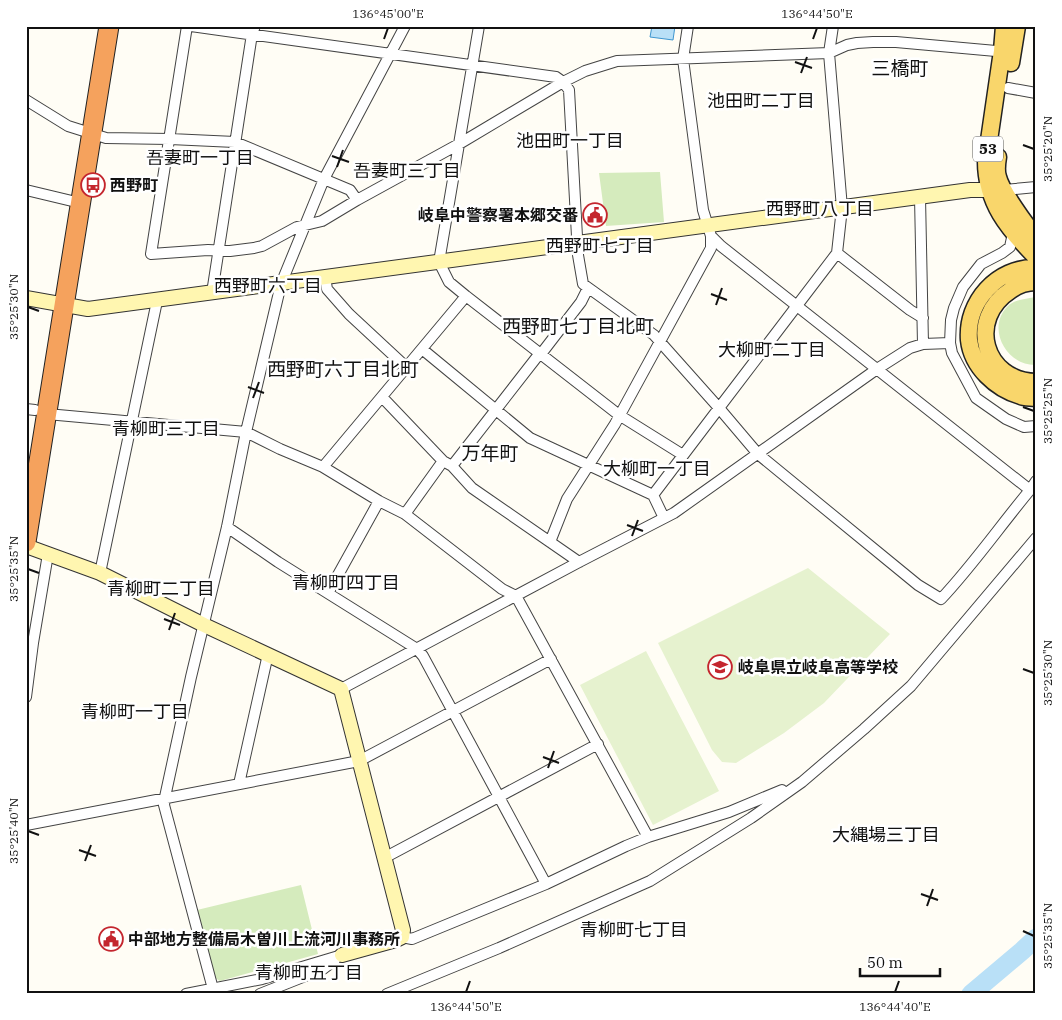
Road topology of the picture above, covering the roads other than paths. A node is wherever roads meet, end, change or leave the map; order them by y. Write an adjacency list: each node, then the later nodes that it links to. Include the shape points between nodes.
1 (99, 26): 20 (highway)
2 (109, 26): 20 (highway)
3 (189, 26): 10 (street); 21 (street)
4 (405, 26): 13 (street)
5 (479, 26): 15 (street)
6 (688, 26): 14 (street)
7 (833, 26): 12 (street)
8 (1004, 26): 11 (main road, 53)
9 (1017, 26): 11 (main road, 53)
10 (253, 30): 13 (street); 22 (street)
11 (1008, 52): 12 (street, via 873,42 847,45); 17 (main road, 53); 27 (main road, 53, via 986,161 986,175)
12 (829, 53): 14 (street); 31 (street)
13 (391, 54): 15 (street); 24 (street)
14 (683, 58): 16 (street, via 617,61); 33 (street, via 703,210)
15 (472, 65): 16 (street, via 556,77); 23 (street)
16 (563, 82): 23 (street); 35 (street, via 569,90)
17 (1008, 88): 18 (street); 27 (main road, 53, via 997,162)
18 (1036, 93)
19 (26, 100): 20 (street, via 68,126)
20 (87, 132): 21 (street, via 106,138); 30 (highway); 49 (highway)
21 (170, 139): 22 (street); 36 (street, via 151,254)
22 (235, 142): 24 (street); 36 (street)
23 (459, 144): 29 (street); 39 (street)
24 (324, 179): 29 (street, via 350,190); 32 (street)
25 (1036, 187): 27 (street)
26 (26, 190): 30 (street)
27 (997, 190): 28 (street); 34 (main road, 53)
28 (920, 197): 31 (street); 51 (street)
29 (357, 200): 32 (street, via 322,221)
30 (72, 201): 49 (highway)
31 (842, 208): 33 (street); 37 (street)
32 (305, 225): 36 (street, via 262,246); 43 (street)
33 (710, 231): 35 (street); 50 (street, via 721,246); 52 (street, via 711,248)
34 (1028, 232): 38 (main road, 53, via 1016,238); 53 (street, via 1002,253 981,264 963,287 951,320)
35 (578, 243): 39 (street); 44 (street, via 583,284)
36 (219, 250): 45 (street)
37 (837, 253): 50 (street); 51 (street)
38 (1036, 257)
39 (439, 262): 41 (street); 46 (street, via 448,282)
40 (1036, 268): 57 (main road, via 1026,268 996,280 977,301 969,341 974,356)
41 (325, 277): 43 (street); 58 (street, via 327,289 349,314)
42 (1036, 282): 57 (main road, via 1015,287 1003,295 990,312 985,330)
43 (281, 284): 45 (street); 69 (street)
44 (588, 288): 52 (street); 56 (street, via 581,302)
45 (212, 293): 48 (street)
46 (466, 296): 55 (street); 56 (street)
47 (26, 298): 49 (street)
48 (156, 300): 49 (street, via 88,309); 67 (street)
49 (58, 304): 65 (highway)
50 (797, 306): 59 (street); 63 (street)
51 (923, 318): 54 (street)
52 (660, 341): 63 (street); 66 (street)
53 (950, 343): 54 (street); 68 (street, via 976,398 1006,419 1024,427)
54 (923, 344): 59 (street, via 910,348)
55 (422, 349): 58 (street); 64 (street)
56 (541, 353): 64 (street); 66 (street)
57 (987, 364): 60 (main road, via 1012,377); 62 (main road, via 991,380 1006,391)
58 (406, 368): 61 (street)
59 (877, 369): 71 (street); 76 (street)
60 (1036, 382)
61 (382, 397): 72 (street); 74 (street)
62 (1036, 398)
63 (719, 408): 70 (street); 71 (street)
64 (496, 409): 72 (street); 73 (street, via 530,438)
65 (36, 411): 67 (street); 75 (highway); 83 (highway)
66 (620, 415): 70 (street); 73 (street)
67 (130, 422): 69 (street); 88 (street)
68 (1036, 426)
69 (246, 432): 74 (street); 81 (street)
70 (684, 454): 77 (street)
71 (758, 454): 76 (street, via 918,585 941,599); 80 (street)
72 (448, 464): 79 (street); 84 (street, via 472,488)
73 (588, 465): 77 (street); 84 (street, via 567,499)
74 (323, 467): 78 (street)
75 (26, 472)
76 (1033, 486)
77 (653, 494): 80 (street)
78 (380, 501): 79 (street); 89 (street)
79 (405, 514): 90 (street, via 502,589)
80 (664, 518): 87 (street)
81 (227, 527): 89 (street); 91 (street)
82 (1036, 538): 100 (street, via 911,686)
83 (26, 542)
84 (550, 542): 87 (street)
85 (26, 546): 86 (street)
86 (48, 554): 88 (street); 96 (street)
87 (579, 562): 90 (street)
88 (100, 573): 91 (street)
89 (328, 592): 92 (street)
90 (516, 596): 92 (street); 94 (street)
91 (204, 625): 93 (street); 102 (street)
92 (417, 649): 95 (street); 97 (street)
93 (268, 654): 95 (street); 101 (street)
94 (551, 659): 97 (street); 98 (street)
95 (341, 689): 99 (street)
96 (26, 697)
97 (452, 712): 99 (street); 103 (street)
98 (598, 744): 103 (street); 105 (street)
99 (359, 761): 101 (street); 106 (street)
100 (802, 782): 105 (street, via 729,812); 113 (street, via 650,881)
101 (239, 784): 102 (street)
102 (165, 797): 104 (street); 110 (street, via 164,805)
103 (499, 797): 106 (street); 107 (street)
104 (26, 825)
105 (648, 837): 107 (street)
106 (384, 858): 108 (street, via 403,930)
107 (546, 884): 108 (street, via 412,939)
108 (402, 937): 109 (street)
109 (342, 955): 110 (street, via 262,979); 112 (street, via 323,969)
110 (213, 989): 111 (street)
111 (186, 994)
112 (260, 994)
113 (387, 994)

